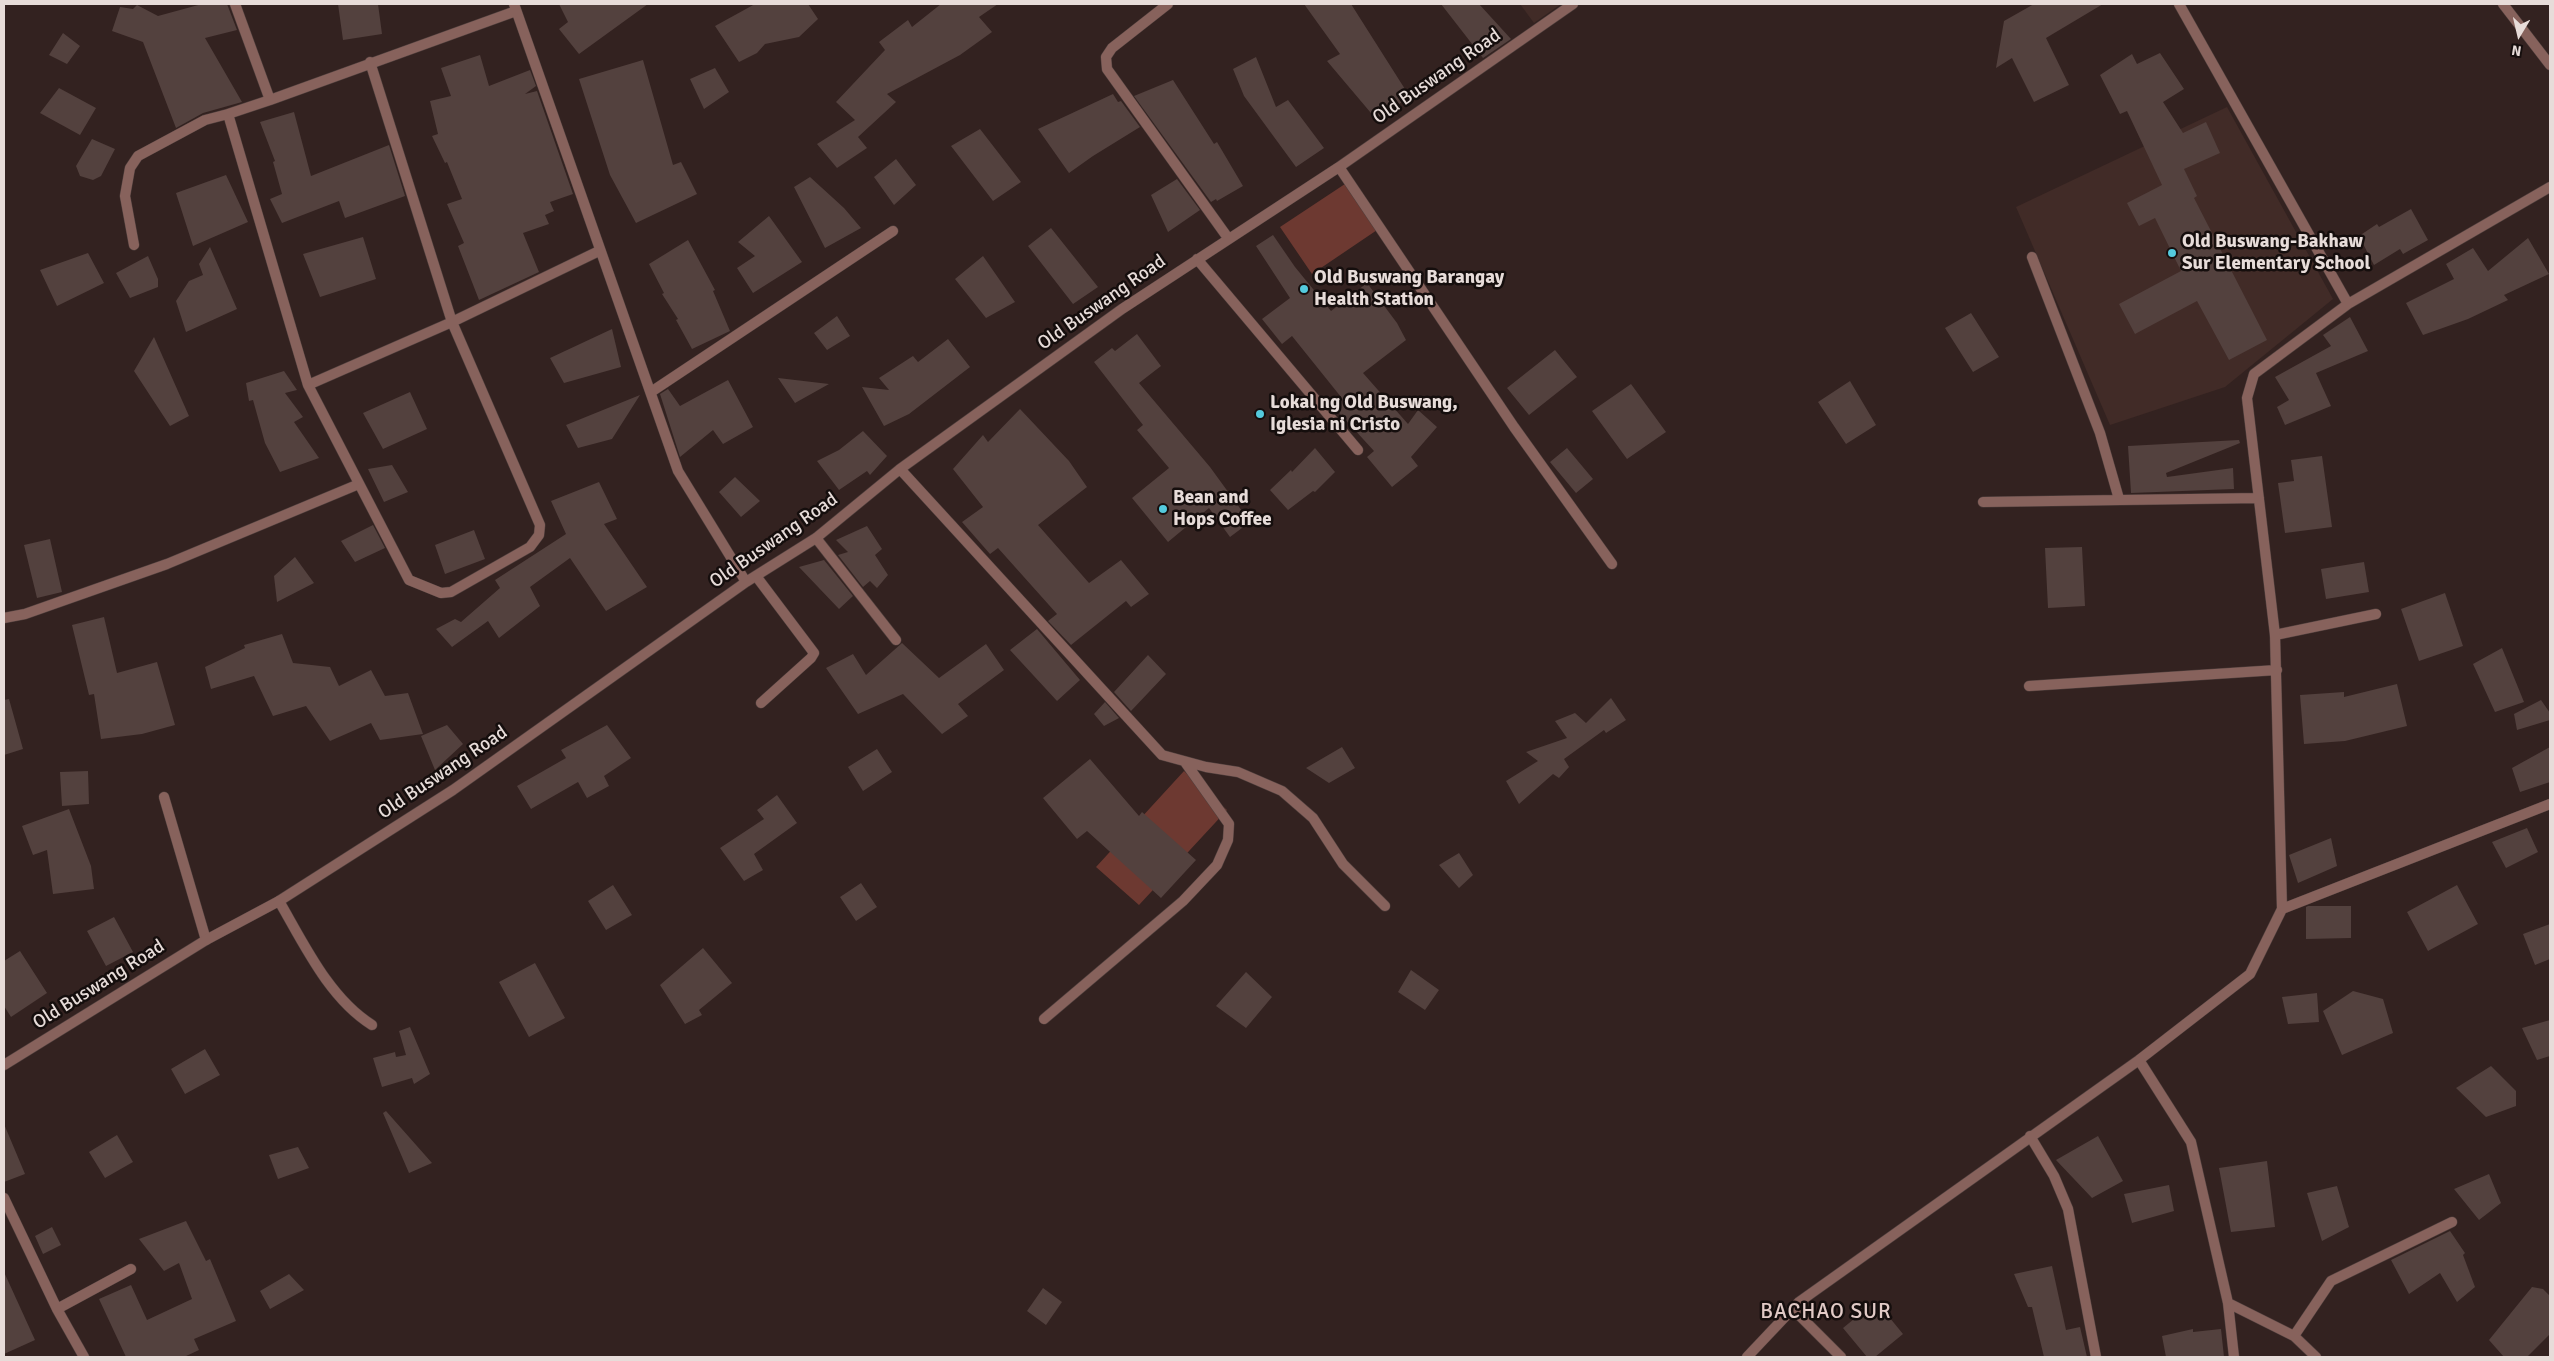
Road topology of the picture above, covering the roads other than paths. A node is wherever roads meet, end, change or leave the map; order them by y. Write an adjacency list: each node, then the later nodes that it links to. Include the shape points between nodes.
1 (235, 4): 9 (street)
2 (1168, 4): 14 (street, via 1112,48 1106,57 1107,69)
3 (1573, 4): 11 (street, Old Buswang Road)
4 (2179, 4): 19 (street)
5 (2502, 4): 8 (street)
6 (515, 8): 7 (street); 16 (street)
7 (370, 62): 9 (street); 20 (street)
8 (2550, 65)
9 (270, 100): 10 (street)
10 (228, 114): 15 (street, via 205,120 138,156 130,168 125,196); 21 (street)
11 (1339, 167): 14 (street, Old Buswang Road); 30 (street, via 1514,427)
12 (2550, 187): 19 (street)
13 (893, 231): 22 (street)
14 (1228, 238): 18 (street, Old Buswang Road)
15 (134, 245)
16 (599, 251): 20 (street); 22 (street)
17 (2032, 257): 27 (street, via 2100,433)
18 (1197, 259): 23 (street); 24 (street, Old Buswang Road)
19 (2348, 304): 26 (street, via 2254,374 2247,398)
20 (452, 322): 21 (street); 25 (street, via 540,525 539,535 522,552 451,592 441,593 409,580)
21 (308, 385): 25 (street)
22 (651, 392): 32 (street, via 678,471)
23 (1358, 450)
24 (900, 469): 29 (street, Old Buswang Road); 40 (street, via 1162,755)
25 (359, 484): 34 (street, via 167,564 25,614)
26 (2259, 498): 27 (street); 35 (street)
27 (2118, 499): 28 (street)
28 (1983, 502)
29 (816, 538): 31 (street, Old Buswang Road); 36 (street)
30 (1612, 564)
31 (756, 576): 32 (street, Old Buswang Road); 39 (street, via 814,652)
32 (746, 582): 43 (street, Old Buswang Road, via 453,790)
33 (2376, 614): 35 (street)
34 (4, 618)
35 (2275, 635): 37 (street)
36 (896, 640)
37 (2277, 670): 38 (street); 45 (street)
38 (2029, 686)
39 (761, 703)
40 (1185, 762): 44 (street, via 1238,772 1282,791 1313,818 1343,864); 47 (street, via 1229,824 1228,840 1216,865 1183,900)
41 (164, 797): 46 (street)
42 (2549, 807): 45 (street)
43 (279, 901): 46 (street, Old Buswang Road); 48 (street, via 317,966 355,1014)
44 (1385, 906)
45 (2282, 909): 49 (street, via 2250,974)
46 (206, 940): 50 (street, Old Buswang Road)
47 (1044, 1020)
48 (372, 1026)
49 (2139, 1060): 51 (street); 55 (street, via 2192,1142)
50 (4, 1065)
51 (2030, 1136): 56 (street); 62 (street, via 2054,1176 2068,1209)
52 (4, 1198): 57 (street)
53 (2452, 1222): 58 (street, via 2331,1281)
54 (131, 1269): 57 (street)
55 (2228, 1303): 58 (street); 63 (street)
56 (1792, 1308): 60 (street); 61 (street)
57 (57, 1310): 59 (street)
58 (2294, 1336): 64 (street)
59 (84, 1357)
60 (1747, 1357)
61 (1841, 1357)
62 (2096, 1357)
63 (2234, 1357)
64 (2316, 1357)

